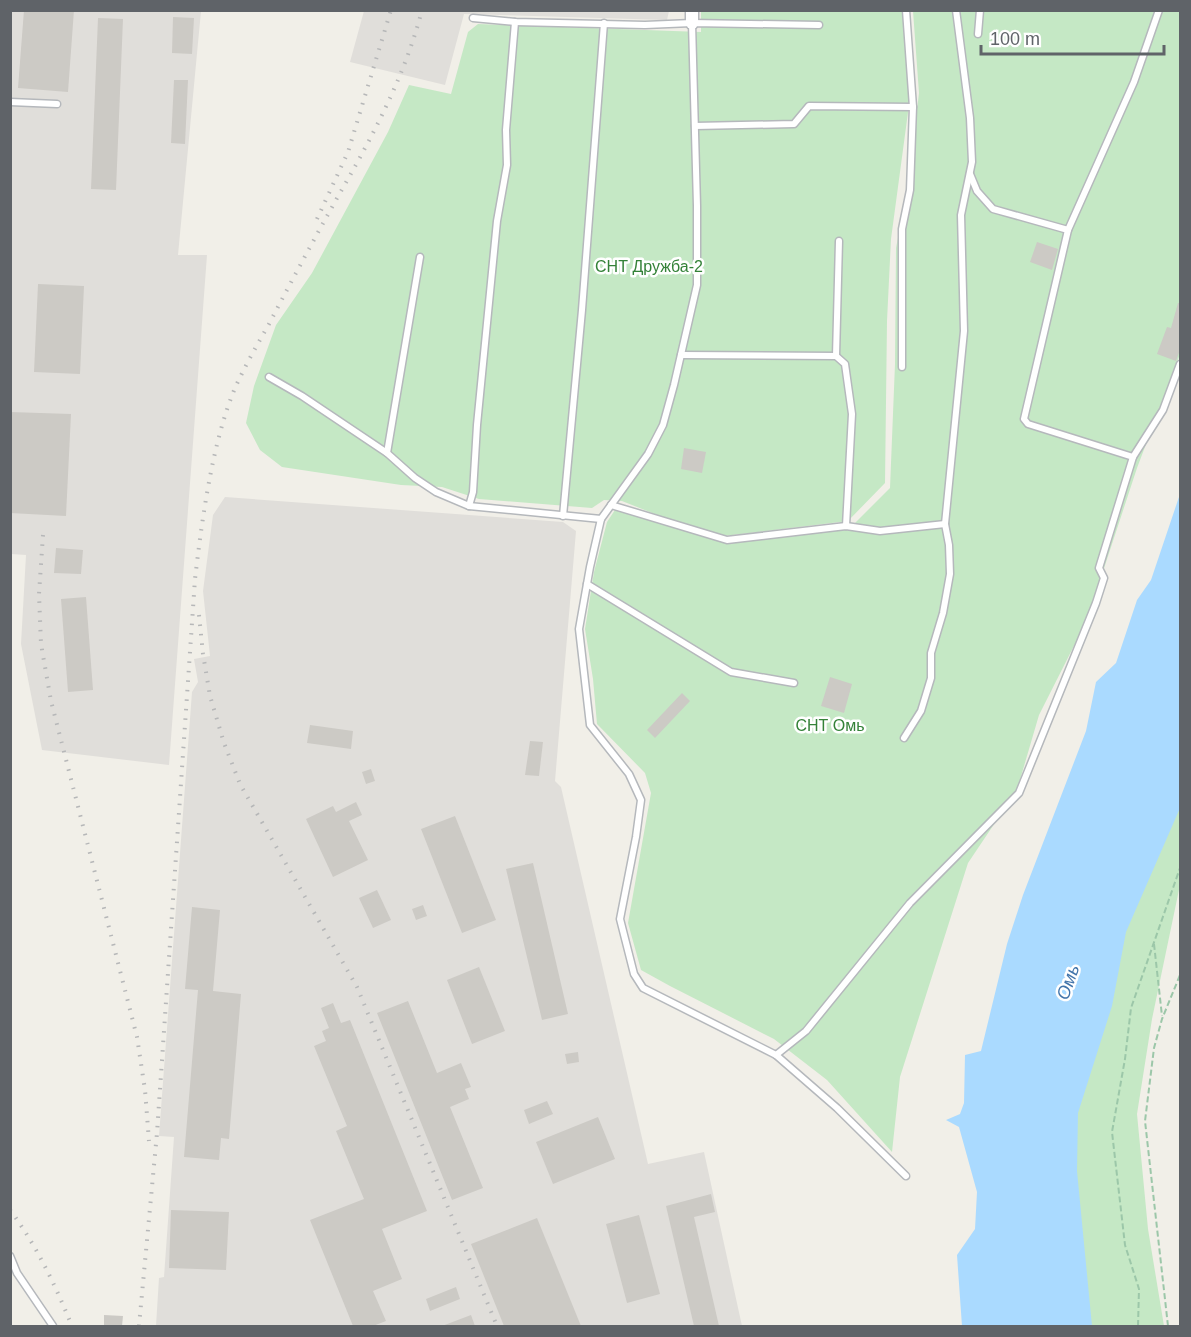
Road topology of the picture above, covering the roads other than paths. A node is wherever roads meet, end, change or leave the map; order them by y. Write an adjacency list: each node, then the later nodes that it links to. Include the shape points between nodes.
1 (906, 10): 13 (lane)
2 (956, 10): 15 (lane, via 970,118)
3 (980, 10): 10 (lane)
4 (1159, 10): 16 (lane, via 1134,82)
5 (692, 17): 8 (lane, via 645,25); 9 (lane); 14 (lane)
6 (473, 18): 7 (lane)
7 (516, 22): 8 (lane); 27 (lane, via 506,130 507,165 497,221)
8 (604, 23): 28 (lane)
9 (819, 25)
10 (978, 34)
11 (10, 102): 12 (lane)
12 (57, 104)
13 (913, 107): 14 (lane, via 808,106 794,124); 22 (lane, via 910,190 902,229)
14 (695, 126): 19 (lane, via 697,285)
15 (969, 173): 16 (lane, via 977,191 993,208); 30 (lane, via 961,215 964,331)
16 (1068, 230): 25 (lane, via 1024,419 1028,424)
17 (839, 241): 20 (lane)
18 (420, 257): 24 (lane)
19 (681, 356): 20 (lane); 26 (lane, via 663,425 648,454)
20 (836, 356): 31 (lane, via 845,364 852,414)
21 (1180, 364): 25 (lane, via 1163,410)
22 (902, 368)
23 (269, 377): 24 (lane)
24 (387, 453): 27 (lane, via 436,492)
25 (1133, 457): 35 (lane, via 1100,568 1104,578 1096,603 1019,793 910,903 806,1031)
26 (610, 505): 29 (lane); 31 (lane, via 727,540)
27 (469, 506): 28 (lane)
28 (563, 516): 29 (lane)
29 (601, 519): 32 (lane)
30 (945, 524): 31 (lane, via 880,531); 34 (lane, via 950,574 931,652 931,678 921,711)
31 (846, 526)
32 (587, 584): 33 (lane, via 730,672); 35 (lane, via 579,628 590,725 629,774 641,801 620,919 634,974 643,988)
33 (794, 683)
34 (904, 738)
35 (776, 1054): 36 (lane)
36 (906, 1176)
37 (10, 1256): 38 (lane)
38 (53, 1326)

